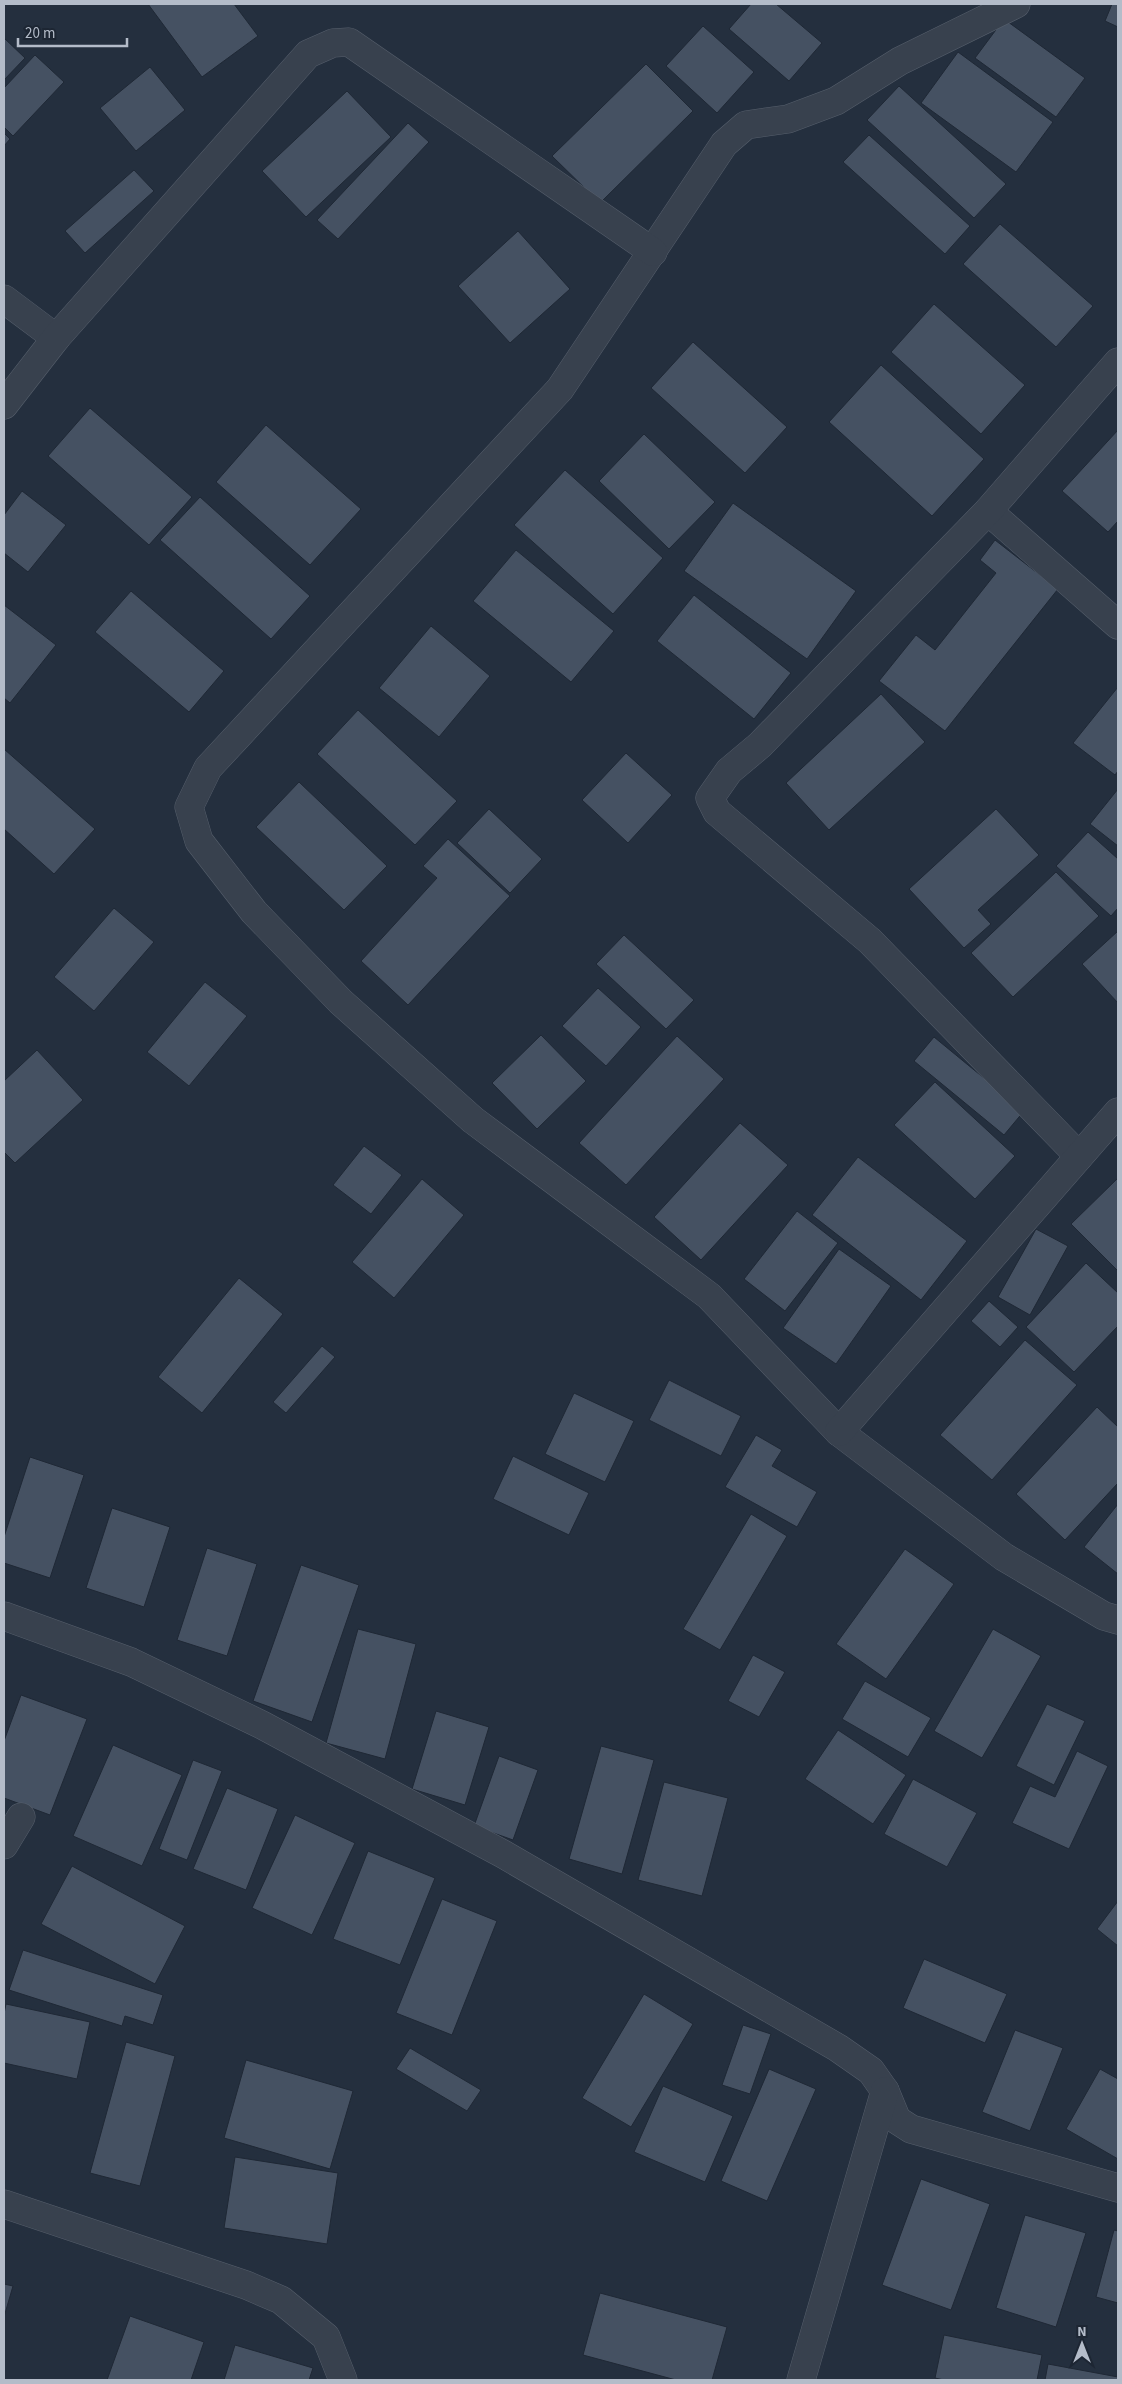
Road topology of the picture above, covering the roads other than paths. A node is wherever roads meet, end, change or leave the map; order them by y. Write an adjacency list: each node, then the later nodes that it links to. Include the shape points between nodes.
1 (1016, 4): 2 (street, via 900,61 836,101 788,120 746,126 724,144)
2 (653, 252): 4 (street, via 349,42 333,43 308,54); 11 (street, via 560,388 208,768 189,807 199,841 248,904 341,1002 473,1120 709,1296)
3 (4, 299): 4 (street)
4 (56, 338): 6 (street)
5 (1118, 362): 7 (street)
6 (4, 405)
7 (988, 511): 8 (street); 10 (street, via 760,745 729,771 710,798 717,812 870,940)
8 (1118, 625)
9 (1118, 1112): 10 (street)
10 (1079, 1156): 11 (street)
11 (840, 1432): 13 (street, via 1004,1557 1104,1616)
12 (4, 1616): 16 (street, via 139,1667 262,1725 503,1854 838,2048 872,2071)
13 (1118, 1620)
14 (21, 1817): 15 (street)
15 (4, 1845)
16 (885, 2091): 17 (street, via 898,2120 911,2129); 20 (street)
17 (1118, 2188)
18 (4, 2204): 19 (street, via 282,2300 326,2337)
19 (343, 2380)
20 (800, 2380)

